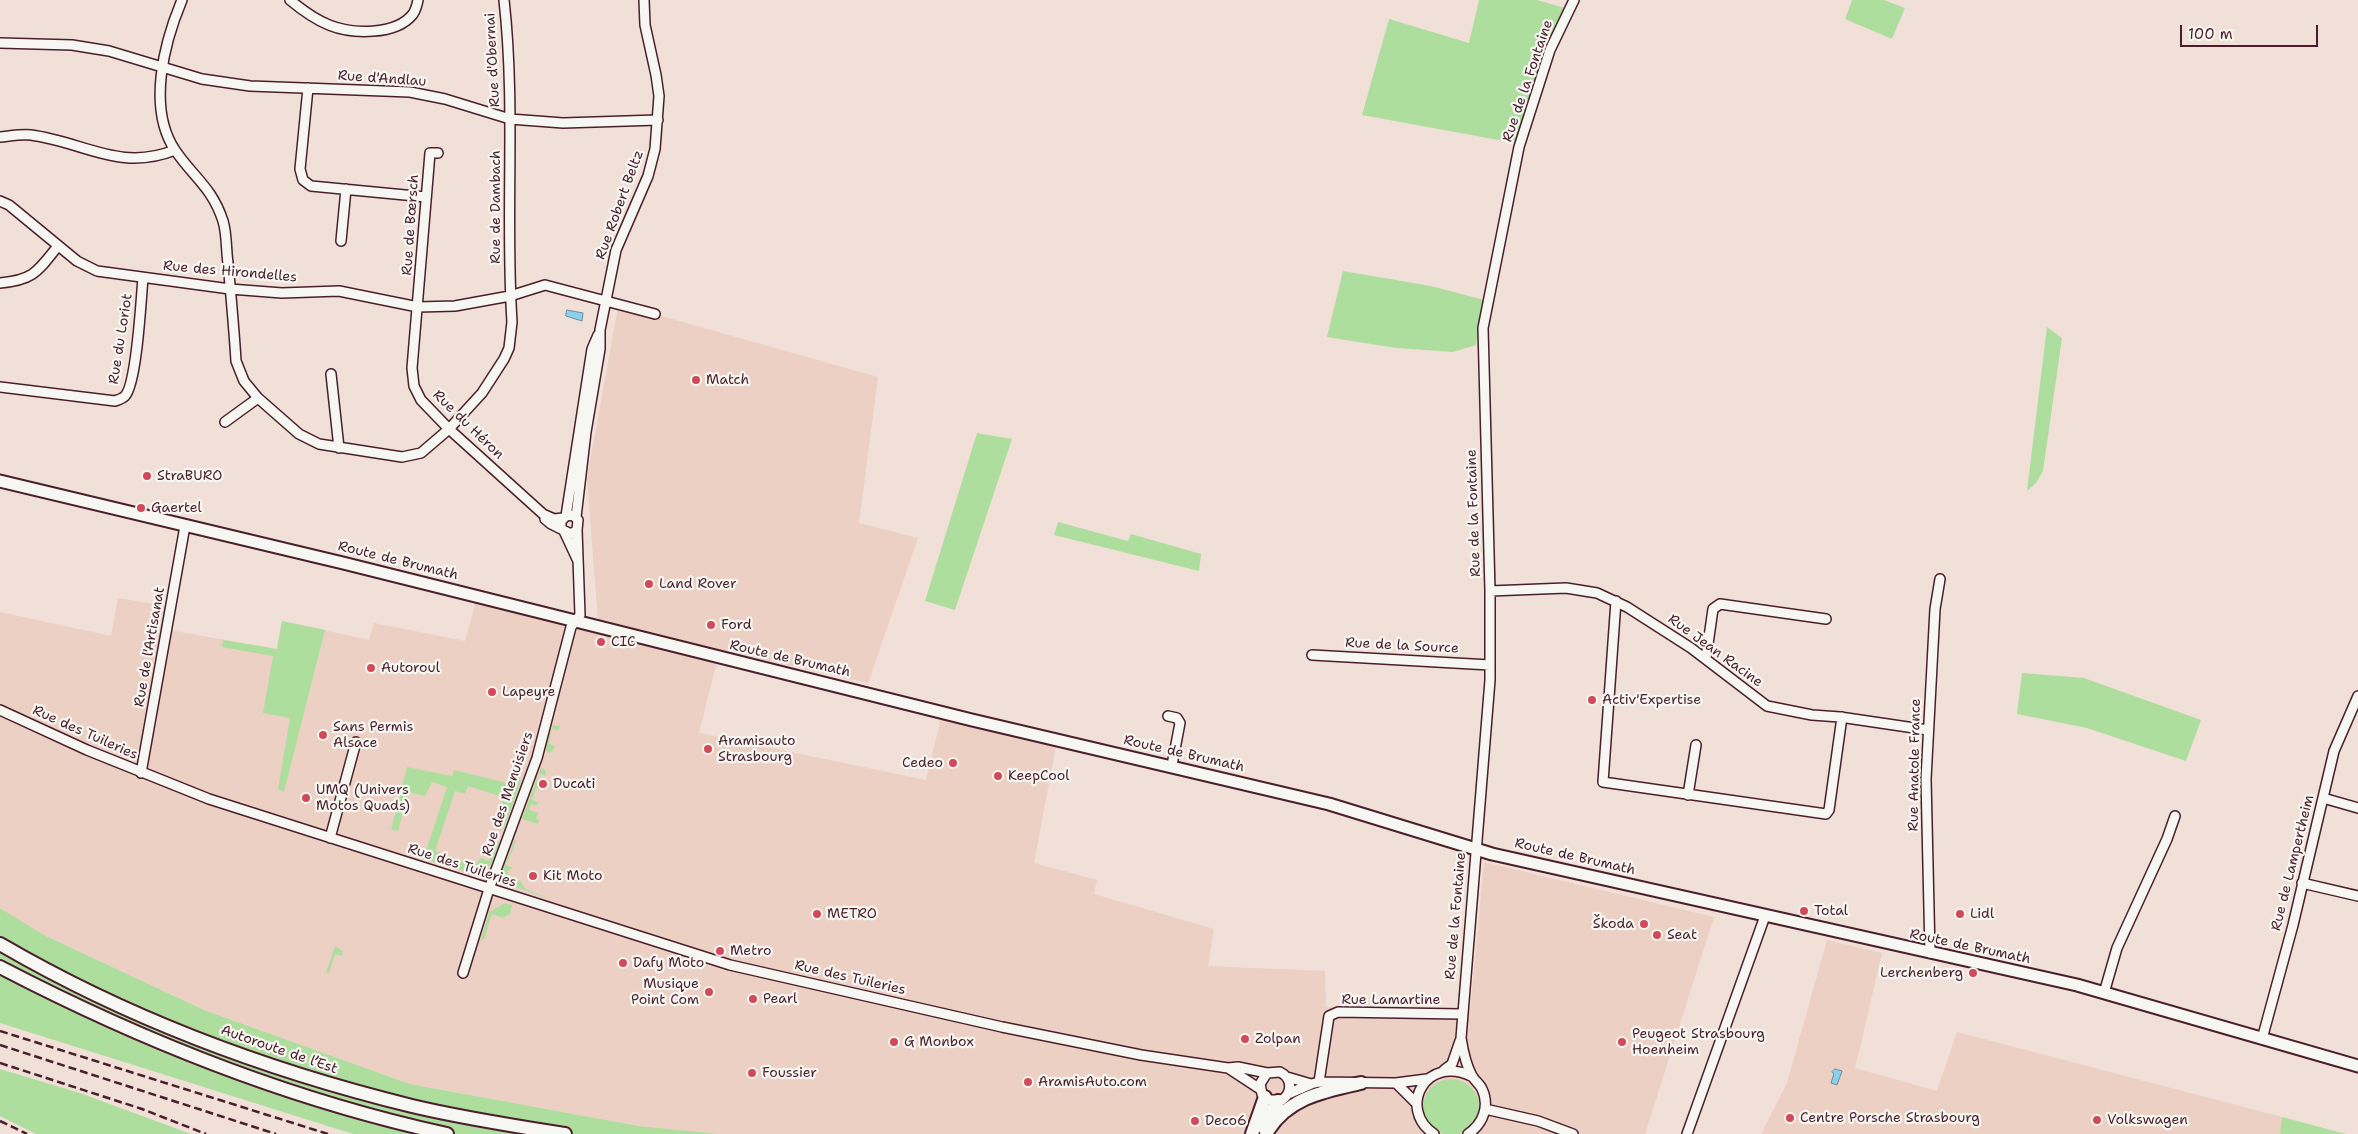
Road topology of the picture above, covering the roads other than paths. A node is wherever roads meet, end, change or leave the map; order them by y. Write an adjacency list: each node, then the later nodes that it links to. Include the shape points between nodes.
1 (182, 0): 8 (street, Rue de Dambach, via 172,24)
2 (290, 0): 3 (street, via 306,13 348,31 383,30 404,22 414,14)
3 (418, 0)
4 (504, 0): 10 (street, Rue d'Obernai)
5 (644, 0): 11 (street, Rue Robert Beltz, via 645,25 656,75)
6 (1574, 0): 44 (street, Rue de la Fontaine, via 1550,50 1519,147 1483,328)
7 (0, 43): 8 (street, Rue d'Andlau, via 72,45 109,51)
8 (162, 68): 9 (street, Rue d'Andlau, via 250,86); 13 (street, Rue de Dambach, via 160,90 165,128)
9 (308, 88): 10 (street, Rue d'Andlau, via 410,92 445,98); 15 (street, via 300,169 303,180 311,186)
10 (510, 119): 11 (street, Rue d'Andlau, via 563,123); 24 (street, Rue de Dambach)
11 (658, 120): 25 (street, Rue Robert Beltz, via 648,176 616,250)
12 (0, 136): 13 (street, via 29,135 116,158 135,159)
13 (175, 150): 23 (street, Rue de Dambach, via 209,190 224,223)
14 (438, 153): 17 (street, Rue de Bœrsch, via 430,153)
15 (346, 189): 17 (street); 19 (street)
16 (0, 195): 18 (street)
17 (426, 196): 26 (street, Rue de Bœrsch)
18 (0, 201): 20 (street, Rue des Hirondelles)
19 (342, 241)
20 (58, 246): 21 (street, Rue des Hirondelles, via 97,271); 22 (street, via 37,272 22,281)
21 (143, 278): 23 (street, Rue des Hirondelles); 30 (street, Rue du Loriot, via 134,365 125,396 115,401)
22 (0, 283)
23 (230, 289): 26 (street, Rue des Hirondelles, via 282,293 339,291); 31 (street, Rue de Dambach, via 236,361 244,381)
24 (510, 296): 25 (street, Rue des Hirondelles, via 545,285); 26 (street, Rue des Hirondelles, via 454,306); 33 (street, Rue de Dambach, via 512,322 509,348 504,359 482,393)
25 (605, 301): 27 (street, Rue des Hirondelles); 28 (street, Rue Robert Beltz)
26 (418, 307): 33 (street, Rue du Héron, via 412,368 414,386 421,400)
27 (654, 314)
28 (600, 330): 37 (street, Rue Robert Beltz, via 592,349); 38 (street, Rue Robert Beltz)
29 (331, 374): 34 (street)
30 (0, 387)
31 (258, 398): 32 (street); 34 (street, Rue de Dambach, via 300,434 319,444)
32 (225, 422)
33 (449, 429): 34 (street, Rue de Dambach, via 421,453 402,457); 36 (street, Rue du Héron)
34 (339, 448)
35 (0, 481): 39 (main road, Route de Brumath)
36 (543, 514): 37 (street, via 554,519); 40 (street, Rue du Héron, via 547,521)
37 (564, 517): 38 (street); 40 (street, Rue Robert Beltz)
38 (576, 517): 41 (street, Rue Robert Beltz, via 579,523)
39 (185, 526): 47 (main road, Route de Brumath); 59 (street, Rue de l'Artisanat)
40 (563, 530): 41 (street, via 571,534); 42 (street, Rue Robert Beltz)
41 (577, 530): 42 (street, Rue Robert Beltz)
42 (578, 562): 47 (street, Rue Robert Beltz, via 581,608)
43 (1940, 579): 55 (street, Rue Anatole France, via 1935,609)
44 (1490, 591): 45 (street, Rue Jean Racine, via 1576,589 1597,592); 50 (street, Rue de la Fontaine)
45 (1616, 601): 49 (street, Rue Jean Racine); 60 (street, via 1603,782)
46 (1826, 619): 49 (street, via 1720,604 1713,610)
47 (576, 621): 58 (main road, Route de Brumath, via 972,720); 67 (street, Rue des Menuisiers, via 571,627 537,758)
48 (1312, 655): 50 (street, Rue de la Source)
49 (1706, 658): 54 (street, Rue Jean Racine, via 1767,706)
50 (1490, 666): 65 (street, Rue de la Fontaine)
51 (2358, 696): 61 (street, Rue de Lampertheim, via 2334,751)
52 (0, 710): 59 (street, Rue des Tuileries)
53 (1168, 716): 58 (street, via 1177,718 1180,723)
54 (1842, 717): 55 (street, Rue Jean Racine); 60 (street, via 1826,814)
55 (1928, 730): 71 (street, Rue Anatole France)
56 (356, 742): 64 (street)
57 (1696, 745): 60 (street)
58 (1172, 765): 65 (main road, Route de Brumath, via 1329,804)
59 (141, 773): 64 (street, Rue des Tuileries)
60 (1688, 795)
61 (2323, 798): 62 (street); 66 (street, Rue de Lampertheim)
62 (2358, 808)
63 (2175, 816): 74 (street, via 2117,948)
64 (330, 838): 67 (street, Rue des Tuileries)
65 (1475, 849): 69 (main road, Route de Brumath); 75 (street, Rue de la Fontaine)
66 (2302, 883): 68 (street); 77 (street, Rue de Lampertheim)
67 (490, 889): 73 (street, Rue des Menuisiers); 79 (street, Rue des Tuileries, via 730,965 1002,1027 1142,1055)
68 (2358, 896)
69 (1765, 916): 71 (main road, Route de Brumath); 100 (street)
70 (0, 944): 93 (highway, Autoroute de l’Est, via 165,1026 275,1066 412,1106)
71 (1930, 953): 74 (main road, Route de Brumath)
72 (0, 968): 92 (highway, via 106,1020 212,1065 332,1104)
73 (463, 973)
74 (2104, 993): 77 (main road, Route de Brumath)
75 (1461, 1014): 76 (street, Rue de la Fontaine); 85 (street, Rue Lamartine, via 1338,1012 1329,1016)
76 (1460, 1038): 80 (street, Rue de la Fontaine, via 1452,1064); 83 (street, Rue de la Fontaine)
77 (2262, 1038): 78 (main road, Route de Brumath)
78 (2358, 1066)
79 (1228, 1068): 81 (street, Rue des Tuileries); 88 (street, Rue des Tuileries)
80 (1442, 1071): 83 (street, via 1460,1071); 84 (street, Rue de la Fontaine)
81 (1268, 1073): 82 (street, Rue des Tuileries, via 1280,1072); 88 (street, via 1262,1079)
82 (1287, 1077): 85 (street, Rue des Tuileries); 89 (street, via 1290,1085)
83 (1473, 1077): 91 (street, Rue de la Fontaine, via 1485,1096)
84 (1427, 1079): 87 (street, Rue des Tuileries); 90 (street)
85 (1315, 1083): 86 (street, Rue des Tuileries); 89 (street, Rue des Tuileries)
86 (1361, 1083): 87 (street, Rue des Tuileries); 96 (highway, via 1295,1103 1276,1119)
87 (1396, 1084): 90 (street)
88 (1262, 1093): 89 (street, Rue des Tuileries); 94 (highway)
89 (1283, 1097): 95 (highway, via 1267,1118)
90 (1416, 1103): 97 (street, via 1424,1126)
91 (1485, 1109): 98 (street, via 1482,1121); 99 (street, via 1538,1121)
92 (447, 1134)
93 (565, 1134)
94 (1252, 1134)
95 (1261, 1134)
96 (1266, 1134)
97 (1434, 1134)
98 (1469, 1134)
99 (1573, 1134)
100 (1687, 1134)

